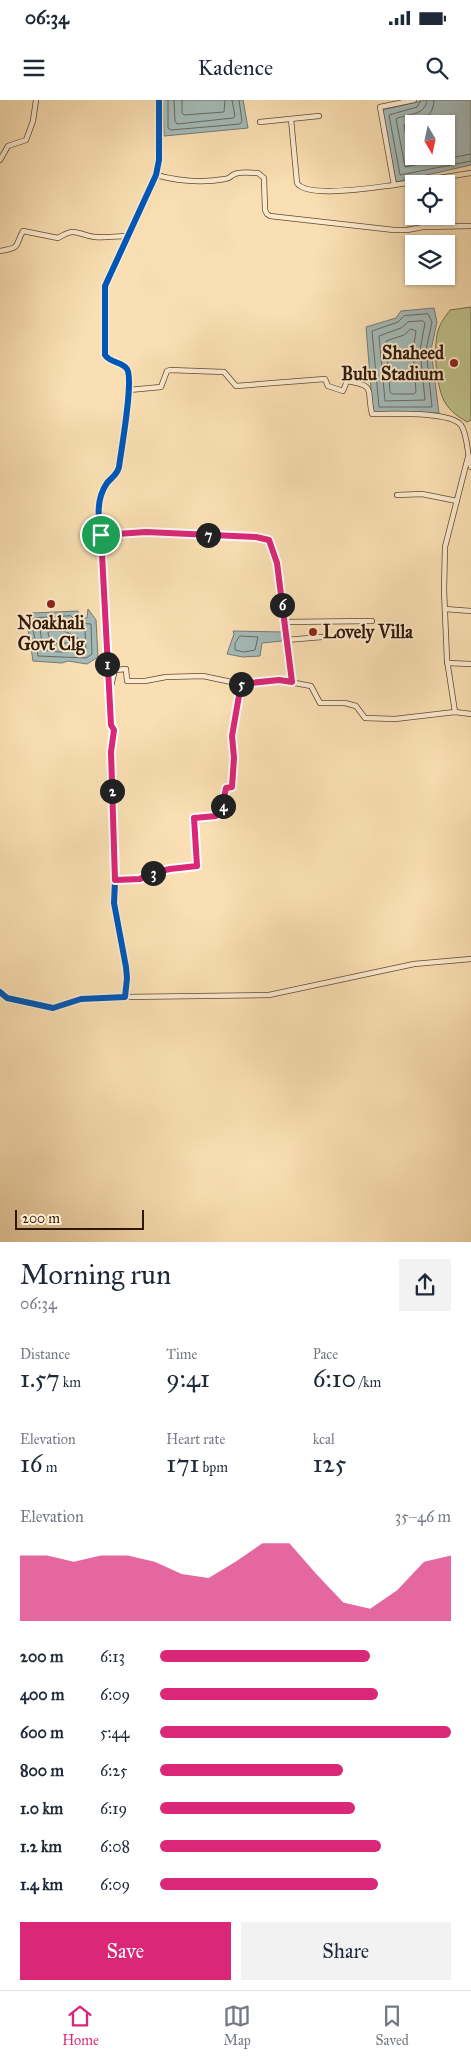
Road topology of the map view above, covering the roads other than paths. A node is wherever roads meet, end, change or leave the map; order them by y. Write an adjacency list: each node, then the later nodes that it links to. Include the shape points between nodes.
1 (36, 100): 7 (street, via 26,140 8,146)
2 (158, 100): 9 (street, via 159,160)
3 (414, 100): 10 (street, via 380,107)
4 (319, 116): 5 (street)
5 (291, 119): 6 (street); 10 (street, via 297,183 302,188 322,191)
6 (260, 122)
7 (0, 160)
8 (471, 173): 10 (street)
9 (156, 175): 11 (street, via 203,181 228,179 238,173 258,173 264,178 265,210 270,216 394,230); 12 (street)
10 (394, 185)
11 (471, 226)
12 (128, 236): 13 (street, via 95,237 73,231 58,238 25,231 14,249); 14 (street, via 105,286 105,354 108,359 126,367)
13 (0, 251)
14 (129, 390): 15 (street, via 161,387 170,370 224,372 236,386 325,379 328,386 343,391 347,381 364,384 369,389 372,414 453,418 462,426); 19 (street, via 118,473 107,483 99,499)
15 (468, 456): 16 (street); 18 (street)
16 (471, 467)
17 (397, 495): 18 (street, via 422,494)
18 (457, 501): 20 (street, via 445,547)
19 (101, 535): 23 (street, via 146,532 265,538 269,540 277,563); 30 (street)
20 (445, 609): 21 (street); 26 (street)
21 (471, 610)
22 (372, 621): 23 (street)
23 (284, 622): 25 (street)
24 (322, 637): 25 (street)
25 (286, 640): 28 (street)
26 (447, 663): 27 (street); 31 (street)
27 (471, 664)
28 (292, 682): 29 (street, via 279,680); 31 (street, via 311,686 320,703 356,706 365,718 395,719)
29 (241, 684): 30 (street, via 203,676 127,681 126,669 115,670); 33 (street, via 232,736 232,787 226,788 221,813 194,818 197,866 151,873 140,879)
30 (110, 690): 33 (street, via 114,730 111,752)
31 (455, 712): 32 (street)
32 (471, 714)
33 (115, 880): 36 (street, via 114,911 128,978)
34 (471, 959): 36 (street, via 414,964 269,995)
35 (0, 992): 36 (street, via 8,998 53,1008 81,999)
36 (125, 997)

